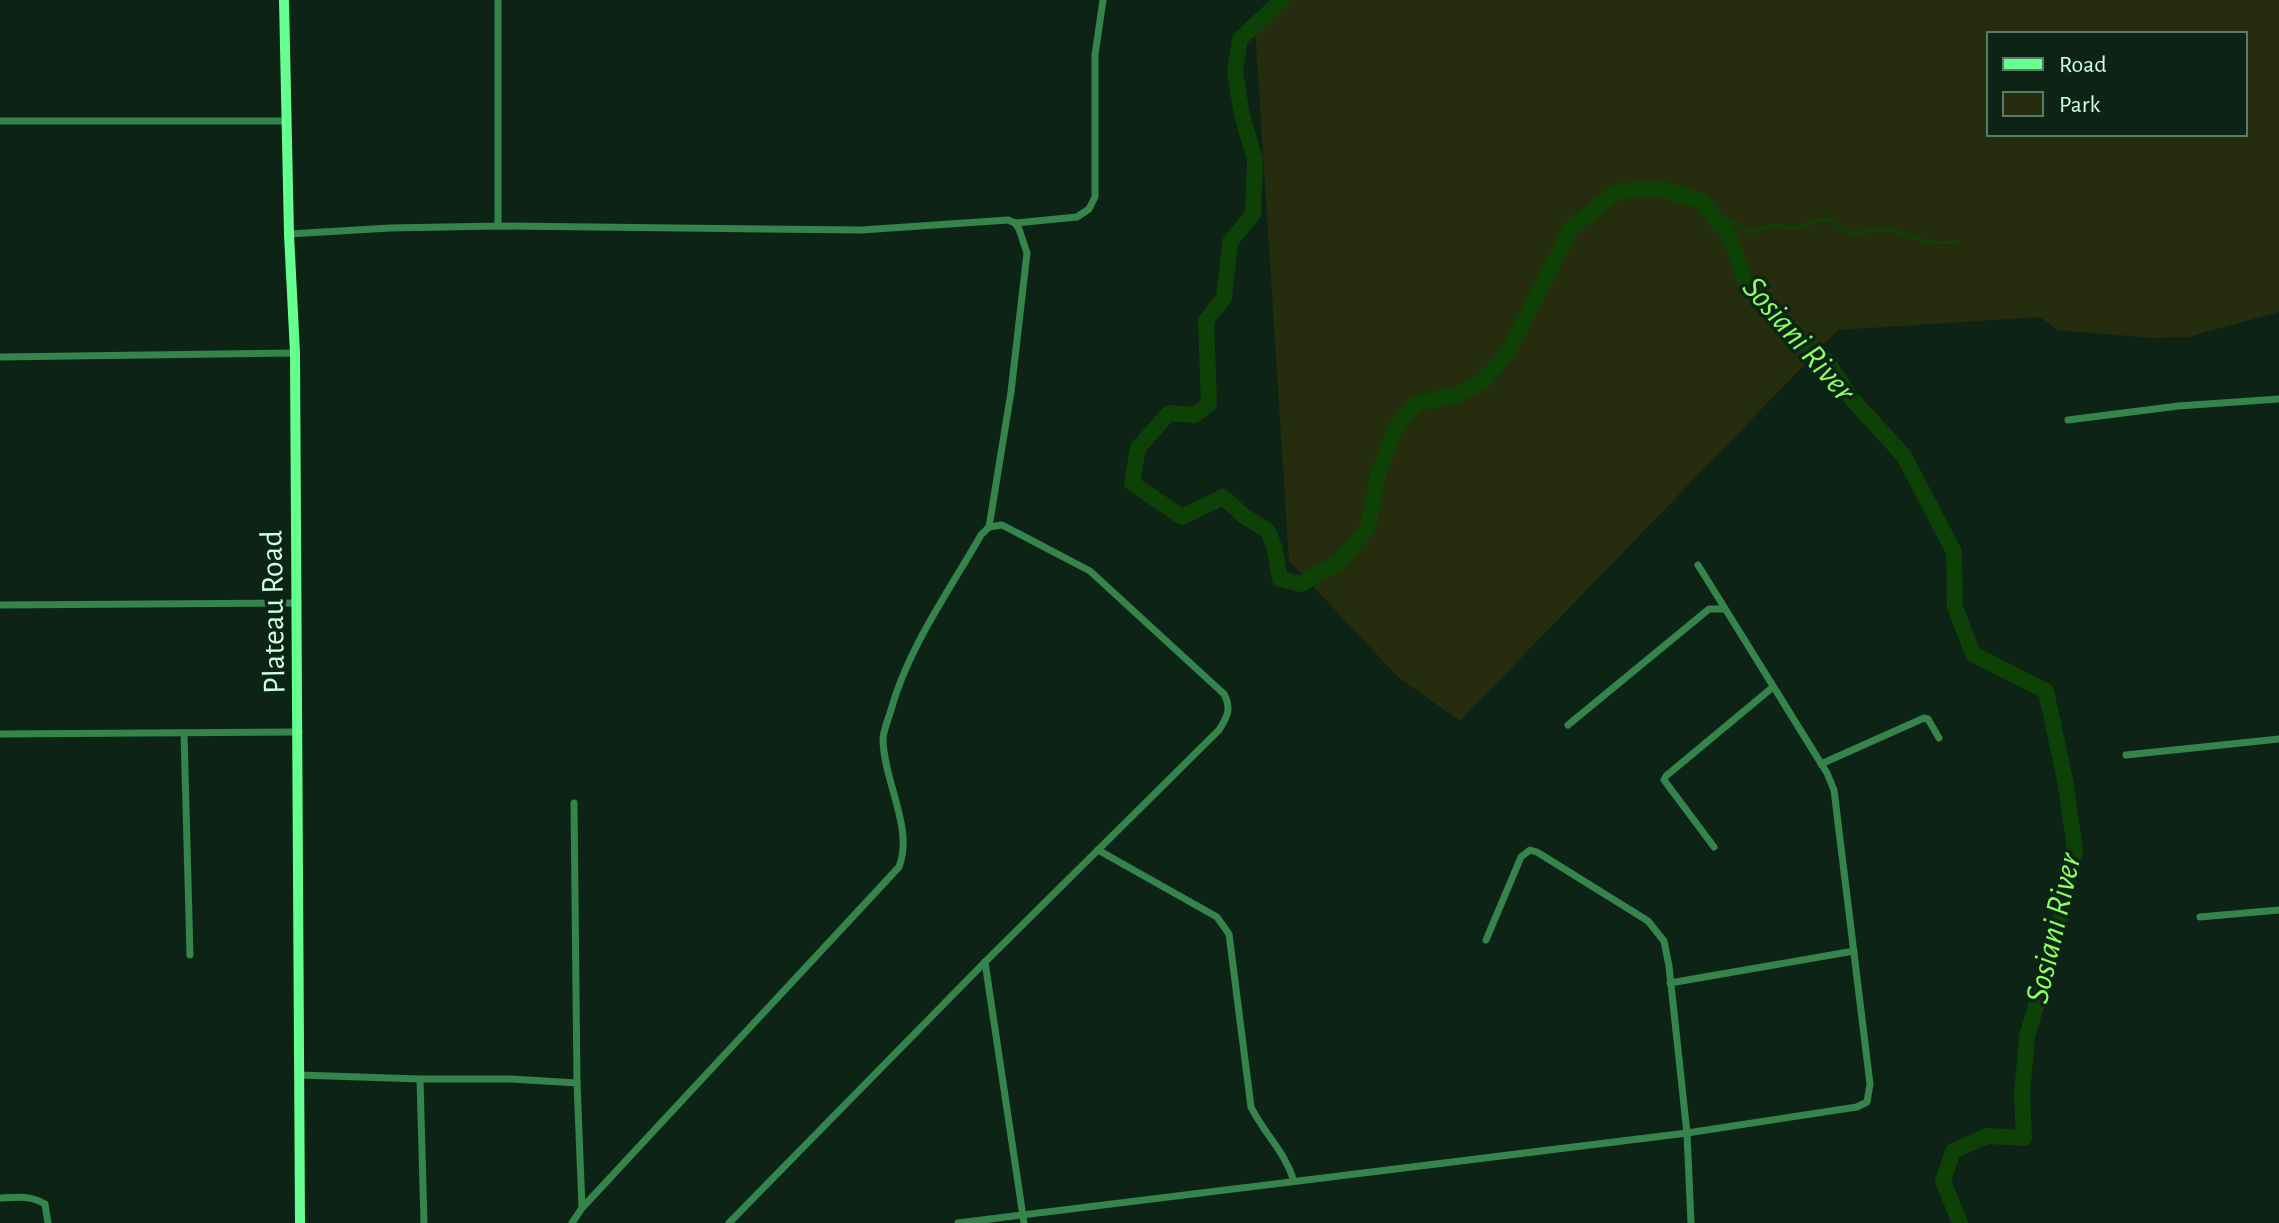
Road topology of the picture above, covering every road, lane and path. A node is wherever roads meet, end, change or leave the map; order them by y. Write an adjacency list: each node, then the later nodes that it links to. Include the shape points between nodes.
1 (284, 0): 5 (street, Plateau Road)
2 (498, 0): 7 (street)
3 (1103, 0): 6 (street, via 1095,55 1095,197 1077,217)
4 (0, 121): 5 (street)
5 (287, 121): 8 (street, Plateau Road)
6 (1015, 223): 7 (street, via 862,230); 13 (street, via 1027,253)
7 (498, 226): 8 (street)
8 (289, 234): 9 (street, Plateau Road)
9 (295, 353): 10 (street); 15 (street, Plateau Road)
10 (0, 357)
11 (2279, 399): 12 (street)
12 (2068, 420)
13 (989, 527): 29 (street, via 1002,525 1090,571 1228,702 1228,717 1219,730); 43 (street, via 899,679 883,737 904,831 899,867)
14 (1698, 565): 17 (street)
15 (298, 603): 16 (street); 20 (street, Plateau Road)
16 (0, 605)
17 (1724, 609): 18 (street); 19 (street, via 1709,609)
18 (1773, 687): 26 (street); 28 (street, via 1664,780)
19 (1568, 725)
20 (299, 732): 21 (street); 37 (street, Plateau Road)
21 (184, 733): 22 (street); 34 (street)
22 (0, 734)
23 (1939, 738): 26 (street, via 1924,718)
24 (2279, 739): 25 (street)
25 (2126, 755)
26 (1821, 764): 33 (street, via 1834,790)
27 (574, 803): 39 (street)
28 (1714, 847)
29 (1098, 850): 35 (street); 41 (street, via 1225,926 1251,1107 1287,1160)
30 (2279, 910): 31 (street)
31 (2200, 917)
32 (1486, 940): 36 (street, via 1521,857 1530,850 1648,921 1664,941)
33 (1854, 951): 36 (street); 40 (street, via 1870,1084 1867,1102)
34 (190, 955)
35 (985, 962): 44 (street); 49 (street)
36 (1670, 983): 40 (street)
37 (299, 1075): 38 (street); 46 (street, Plateau Road)
38 (420, 1079): 39 (street); 47 (street)
39 (577, 1083): 43 (street)
40 (1687, 1133): 41 (street); 51 (street)
41 (1294, 1181): 44 (street)
42 (0, 1198): 45 (street, via 38,1199 45,1204)
43 (582, 1208): 48 (street)
44 (1023, 1219): 50 (street)
45 (48, 1223)
46 (300, 1223)
47 (424, 1223)
48 (572, 1223)
49 (729, 1223)
50 (958, 1223)
51 (1691, 1223)

